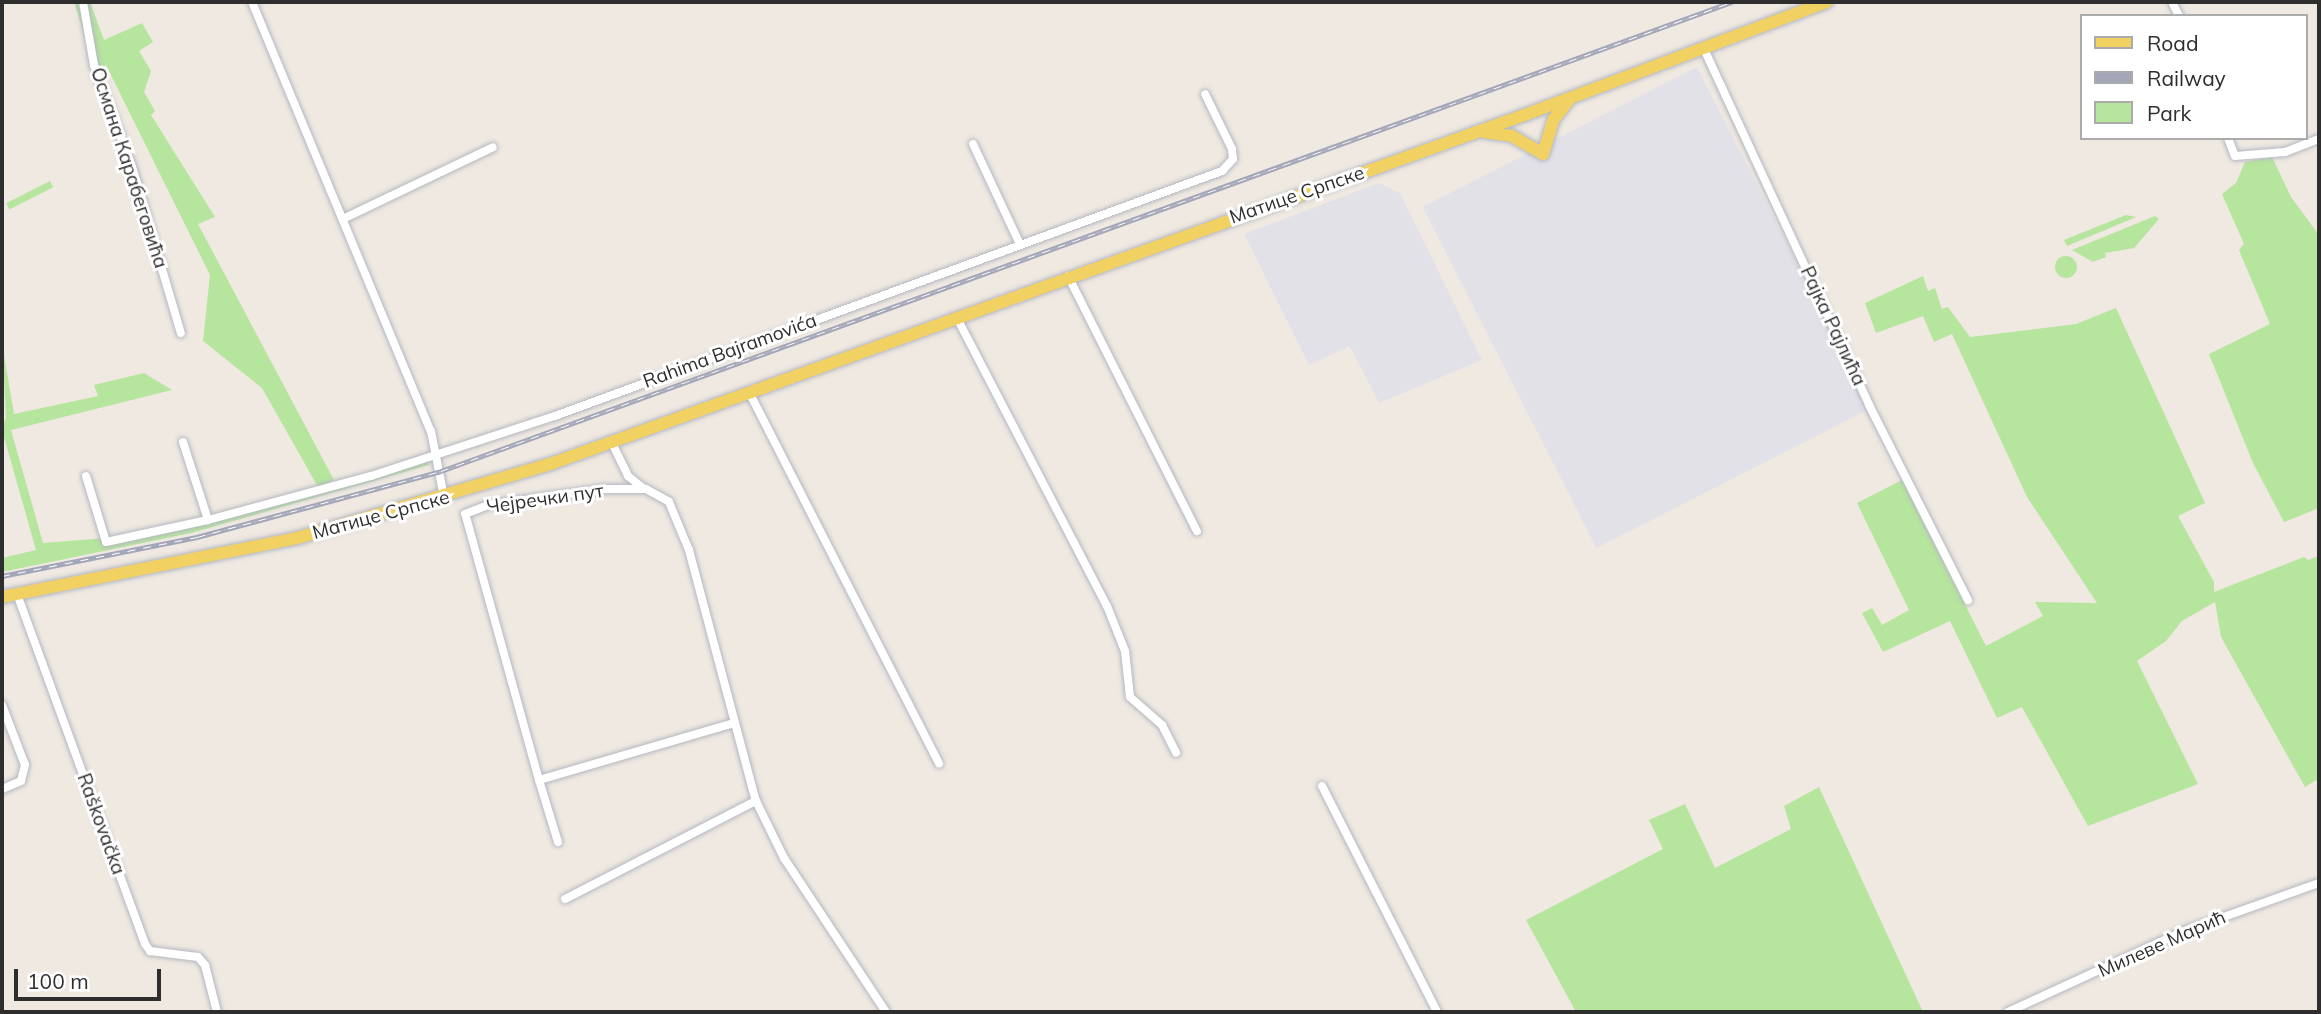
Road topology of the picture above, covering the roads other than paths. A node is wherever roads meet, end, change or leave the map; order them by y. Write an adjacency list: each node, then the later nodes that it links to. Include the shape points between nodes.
1 (83, 2): 16 (street, Османа Карабеговића, via 94,65 132,167)
2 (252, 2): 12 (street)
3 (1827, 2): 4 (main road)
4 (1704, 49): 6 (main road, Матице Српске); 28 (street, Рајка Рајлића, via 1869,405)
5 (1205, 94): 13 (street, Rahima Bajramovića, via 1232,149 1233,159 1222,171)
6 (1571, 98): 7 (main road, Матице Српске); 7 (main road, via 1554,119 1543,155 1512,136)
7 (1478, 131): 14 (main road, Матице Српске)
8 (2319, 139): 9 (street, via 2285,152 2235,156)
9 (2229, 140)
10 (973, 145): 13 (street)
11 (493, 147): 12 (street)
12 (342, 219): 20 (street, via 409,373)
13 (1019, 242): 20 (street, Rahima Bajramovića)
14 (1068, 276): 15 (main road, Матице Српске); 25 (street)
15 (957, 318): 17 (main road, Матице Српске); 31 (street, via 1072,536 1125,650 1130,697 1162,725)
16 (181, 333)
17 (750, 394): 19 (main road, Матице Српске); 32 (street)
18 (183, 442): 24 (street)
19 (612, 443): 22 (street, via 628,476); 23 (main road, Матице Српске)
20 (438, 456): 23 (street); 24 (street, Rahima Bajramovića)
21 (86, 476): 24 (street, Rahima Bajramovića, via 106,542)
22 (646, 489): 30 (street, via 663,498 676,513); 33 (street, Чејречки пут, via 562,492 488,505 463,518)
23 (444, 498): 26 (main road, Матице Српске, via 297,538)
24 (208, 520)
25 (1197, 531)
26 (17, 594): 27 (main road, Матице Српске); 40 (street, Raškovačka, via 145,944 150,951 198,957 205,965)
27 (2, 597)
28 (1968, 600)
29 (2, 705): 35 (street, via 25,765 21,781)
30 (734, 723): 33 (street); 36 (street)
31 (1176, 753)
32 (939, 763)
33 (539, 780): 37 (street, Чејречки пут)
34 (1322, 786): 42 (street)
35 (2, 789)
36 (756, 802): 39 (street); 41 (street, via 784,858)
37 (558, 842)
38 (2319, 883): 43 (street, Милеве Мaрић, via 2182,932)
39 (565, 899)
40 (217, 1012)
41 (886, 1012)
42 (1437, 1012)
43 (2008, 1012)

